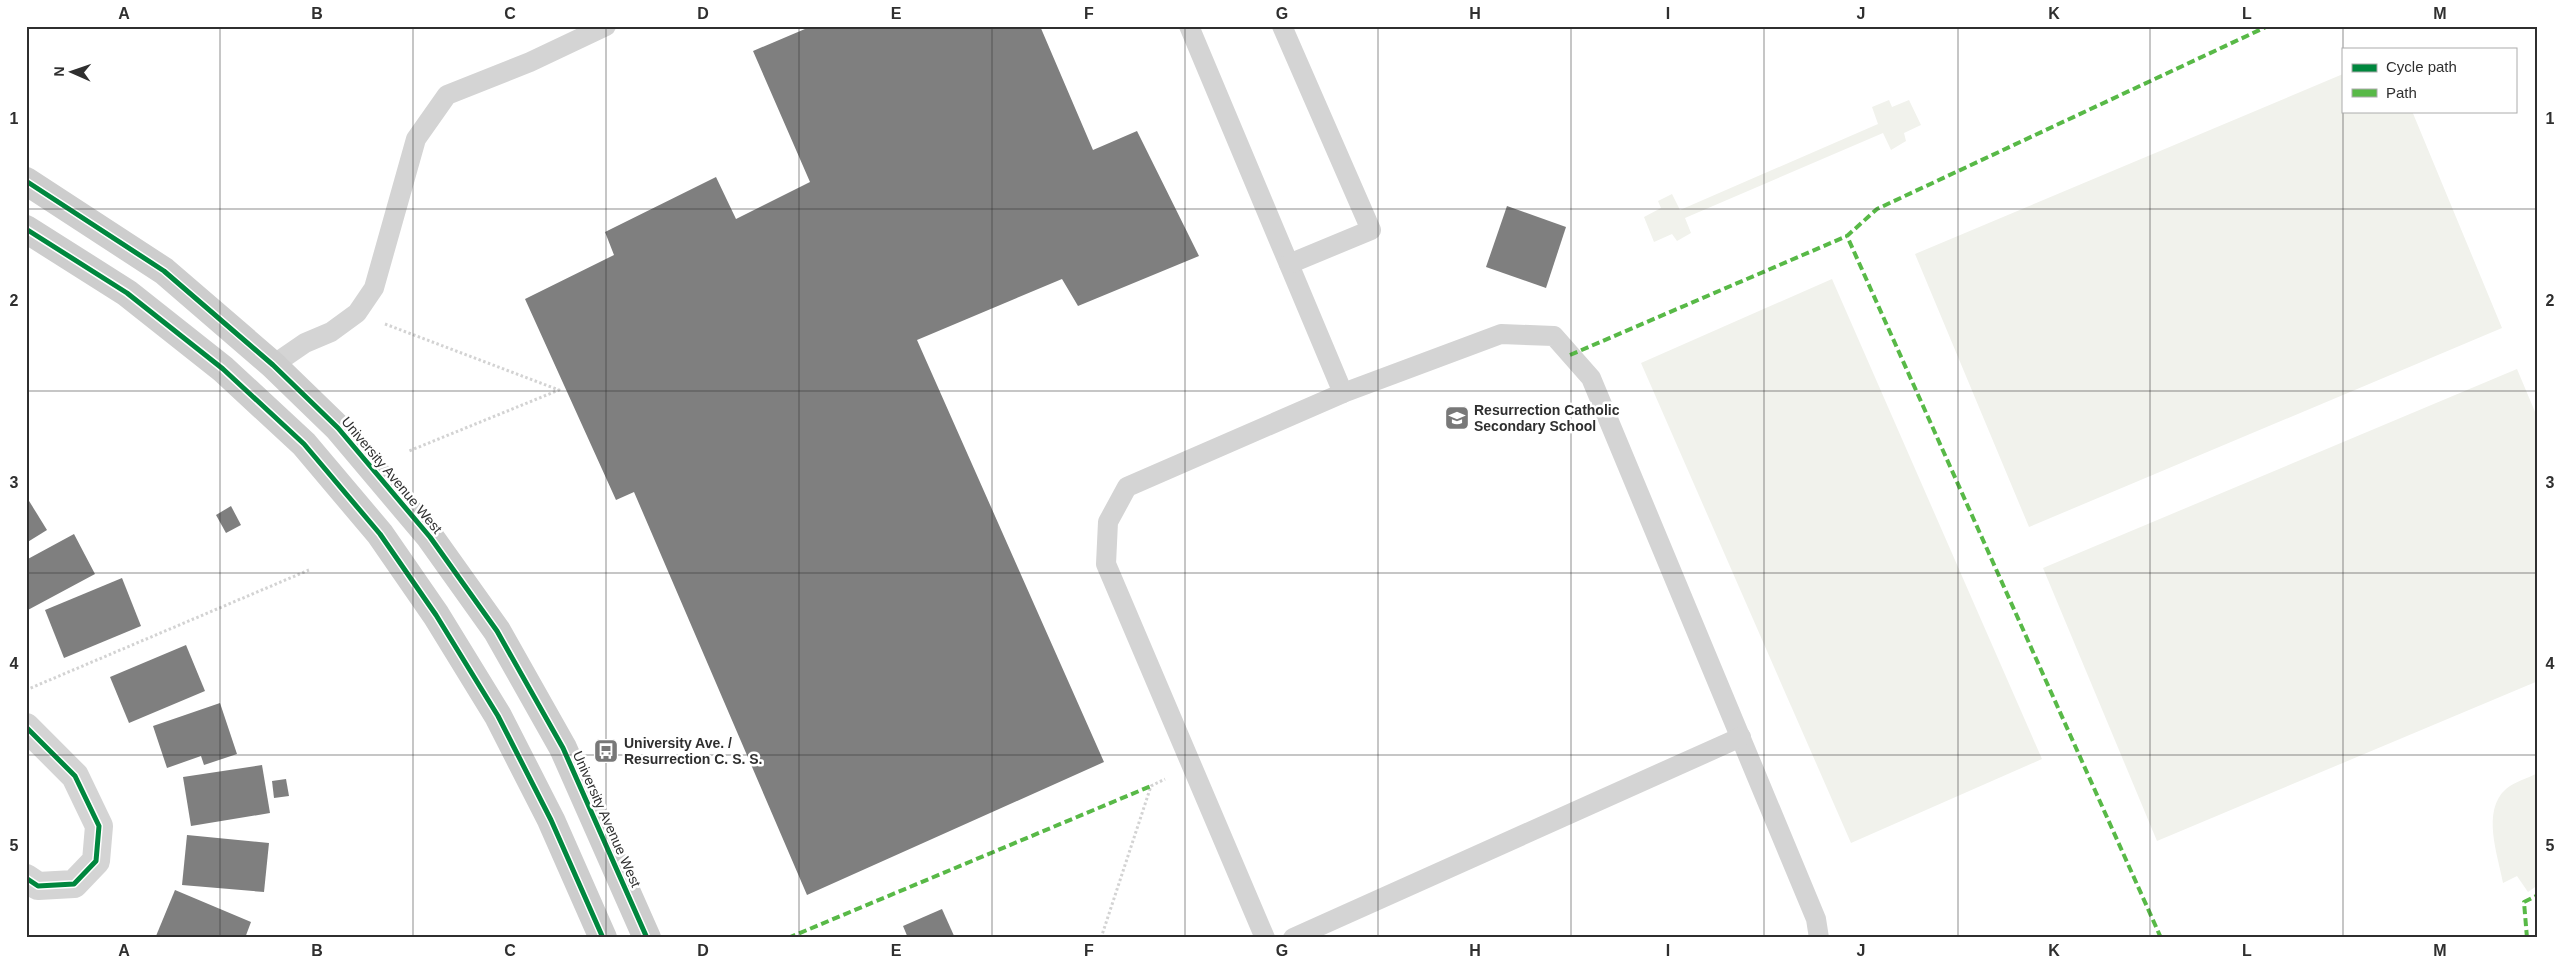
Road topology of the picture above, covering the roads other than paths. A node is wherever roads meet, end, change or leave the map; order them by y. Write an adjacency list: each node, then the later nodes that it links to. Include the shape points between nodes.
1 (606, 26): 7 (lane, via 530,62 448,95 416,139 374,288 356,313 331,332 305,343)
2 (1189, 26): 6 (lane)
3 (1282, 26): 6 (lane, via 1370,230)
4 (26, 180): 7 (main road, University Avenue West, via 164,271)
5 (26, 230): 12 (main road, via 127,293 223,369 304,444 380,534 436,614 498,716 551,820)
6 (1288, 264): 8 (lane)
7 (273, 365): 13 (main road, University Avenue West, via 338,428 418,522 497,631 563,748)
8 (1343, 393): 10 (lane, via 1501,334 1554,336 1591,378); 14 (lane, via 1127,487 1108,522 1106,564)
9 (26, 727): 11 (street, via 75,776 99,826 96,861 74,884 38,886)
10 (1740, 737): 15 (lane); 16 (lane, via 1816,919)
11 (26, 878)
12 (603, 938)
13 (647, 938)
14 (1265, 938)
15 (1293, 938)
16 (1819, 938)

